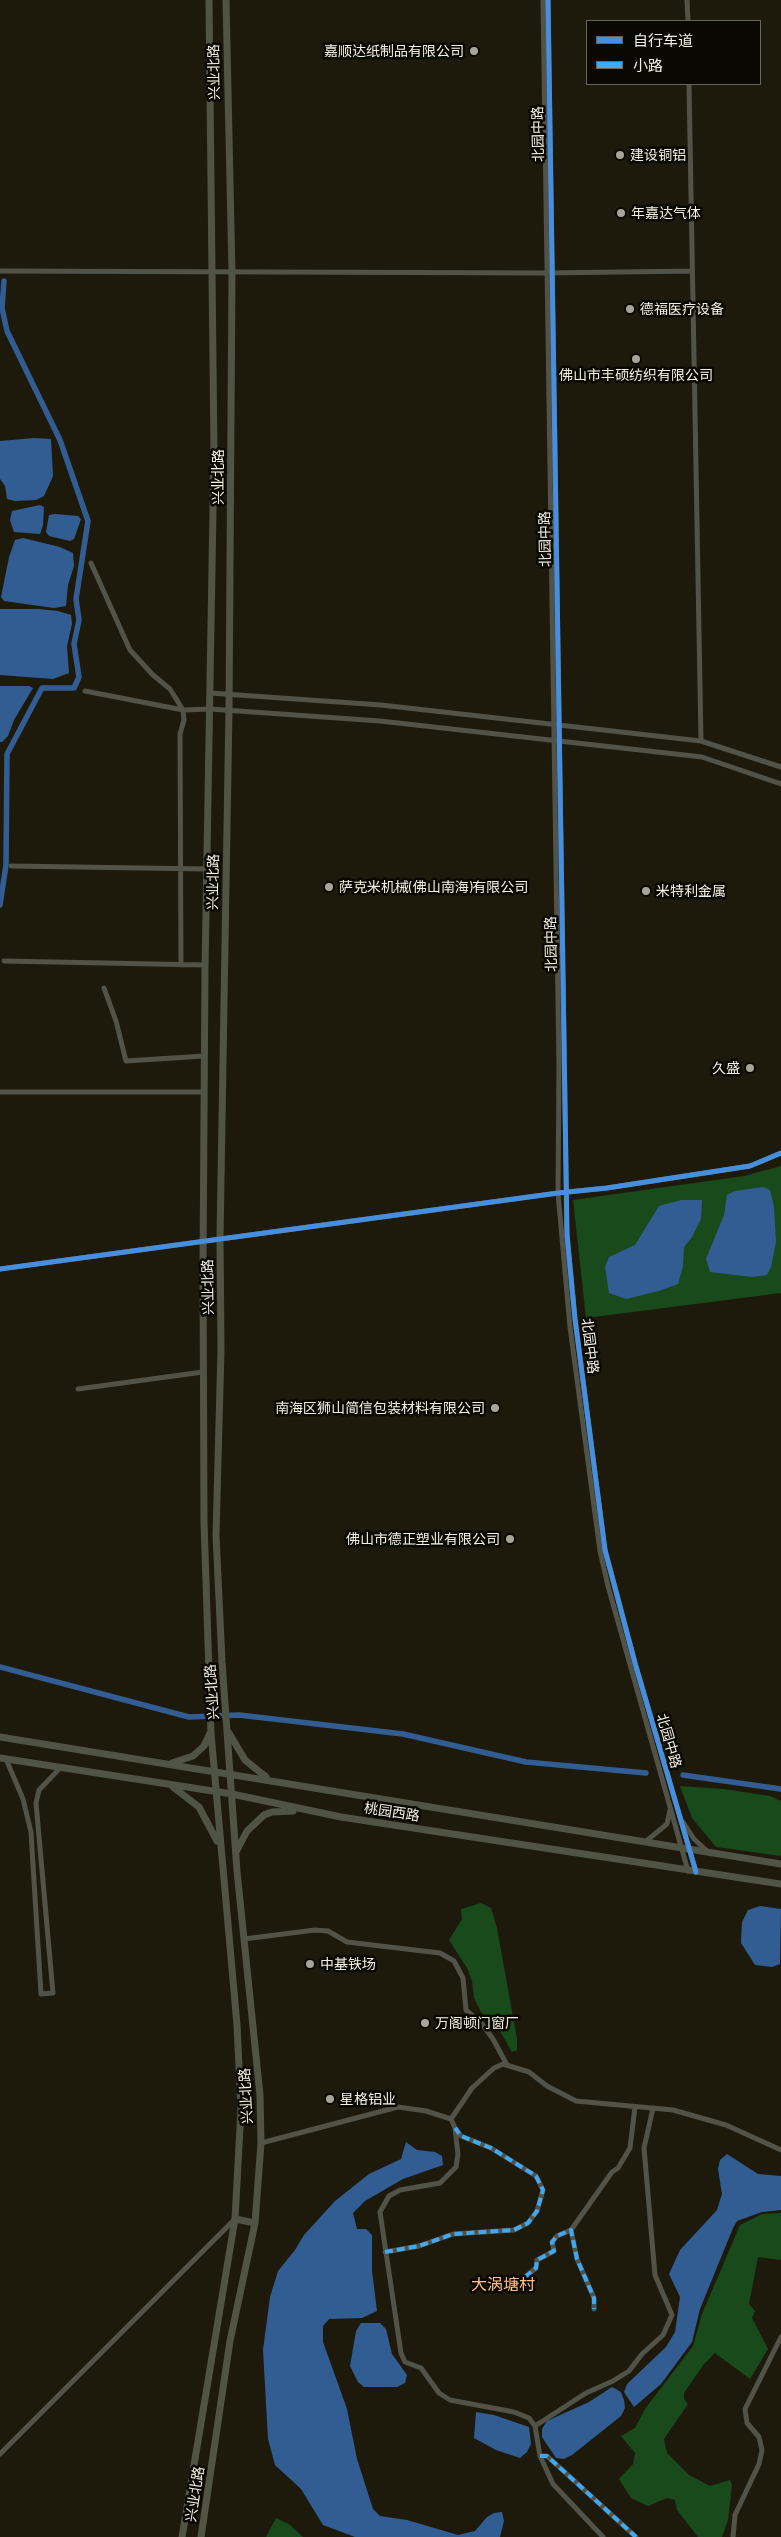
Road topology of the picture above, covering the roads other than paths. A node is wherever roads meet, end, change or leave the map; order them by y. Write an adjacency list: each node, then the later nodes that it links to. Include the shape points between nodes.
1 (209, 0): 10 (main road, 兴业北路)
2 (226, 0): 11 (main road, 兴业北路)
3 (543, 0): 12 (street, 北园中路)
4 (548, 0): 12 (street, 北园中路)
5 (687, 0): 6 (street)
6 (688, 20)
7 (689, 85): 9 (street)
8 (0, 271): 10 (street)
9 (692, 271): 12 (street); 22 (street)
10 (210, 272): 11 (street); 15 (main road, 兴业北路, via 214,453)
11 (232, 273): 12 (street); 16 (main road, 兴业北路)
12 (548, 273): 20 (street, 北园中路)
13 (91, 563): 18 (street, via 130,650 170,689)
14 (85, 691): 18 (street)
15 (210, 693): 16 (street); 17 (main road, 兴业北路)
16 (228, 695): 19 (main road, 兴业北路); 20 (street, via 381,705)
17 (210, 709): 18 (street); 19 (street); 27 (main road, 兴业北路)
18 (183, 710): 26 (street, via 180,734)
19 (229, 710): 21 (street, via 380,721); 38 (main road, 兴业北路)
20 (557, 725): 21 (street, 北园中路); 22 (street)
21 (557, 740): 24 (street, via 702,757); 36 (street, 北园中路); 37 (street, 北园中路)
22 (701, 741): 23 (street)
23 (781, 767)
24 (781, 784)
25 (11, 866): 26 (street)
26 (181, 868): 27 (street); 29 (street)
27 (207, 869): 30 (main road, 兴业北路)
28 (4, 961): 29 (street)
29 (181, 965): 30 (street)
30 (205, 965): 32 (main road, 兴业北路)
31 (104, 988): 32 (street, via 126,1061)
32 (204, 1056): 34 (main road, 兴业北路)
33 (0, 1092): 34 (street)
34 (204, 1092): 39 (main road, 兴业北路)
35 (781, 1153): 36 (street, via 750,1166)
36 (566, 1192): 37 (street); 57 (street, 北园中路, via 575,1319 605,1550)
37 (558, 1193): 38 (street); 55 (street, 北园中路, via 570,1327 600,1551)
38 (220, 1238): 39 (street); 43 (main road, 兴业北路, via 221,1350 216,1535)
39 (203, 1241): 40 (street); 41 (main road, 兴业北路)
40 (0, 1269)
41 (203, 1372): 42 (street); 44 (main road, 兴业北路)
42 (78, 1388)
43 (227, 1728): 50 (main road, 兴业北路); 51 (main road, via 245,1760)
44 (211, 1730): 47 (main road, via 204,1746 193,1756); 49 (main road, 兴业北路)
45 (0, 1737): 47 (main road, 桃园西路)
46 (3, 1758): 48 (main road, 桃园西路); 48 (street, via 23,1799 31,1832 41,1994 53,1993 36,1804 39,1790)
47 (171, 1764): 49 (main road, 桃园西路)
48 (61, 1767): 52 (main road, 桃园西路)
49 (214, 1770): 50 (main road, 桃园西路); 53 (main road, 兴业北路)
50 (230, 1774): 51 (main road, 桃园西路); 54 (main road, 兴业北路)
51 (271, 1780): 58 (main road, 桃园西路)
52 (170, 1785): 53 (main road, 桃园西路); 60 (main road, via 199,1807)
53 (215, 1792): 54 (main road, 桃园西路); 60 (main road, 兴业北路)
54 (232, 1794): 56 (main road, 桃园西路); 62 (main road, 兴业北路)
55 (670, 1809): 58 (street, via 667,1824); 59 (street, 北园中路)
56 (301, 1810): 62 (main road, via 264,1815 247,1831); 65 (main road, 桃园西路)
57 (680, 1818): 61 (street, 北园中路); 63 (street, via 694,1839)
58 (644, 1843): 59 (main road, 桃园西路)
59 (682, 1849): 61 (main road, 桃园西路); 65 (street, 北园中路)
60 (220, 1850): 76 (main road, 兴业北路, via 237,2025 241,2109)
61 (690, 1851): 63 (main road, 桃园西路); 66 (street, 北园中路)
62 (236, 1853): 68 (main road, 兴业北路)
63 (710, 1854): 64 (main road, 桃园西路)
64 (781, 1864)
65 (688, 1871): 66 (main road, 桃园西路)
66 (696, 1872): 67 (main road, 桃园西路)
67 (781, 1884)
68 (244, 1939): 69 (street, via 315,1930 328,1931 347,1942 440,1953 454,1961 463,1978 466,2010 482,2024); 74 (main road, 兴业北路, via 260,2095)
69 (507, 2065): 70 (street, via 529,2072 576,2101); 72 (street, via 494,2068 472,2088)
70 (635, 2107): 71 (street); 78 (street, via 630,2148)
71 (653, 2108): 75 (street, via 673,2110 726,2125); 83 (street, via 644,2148 655,2276 672,2315 664,2335 629,2370)
72 (451, 2119): 73 (street); 74 (street, via 398,2107)
73 (456, 2128): 79 (street, via 458,2154 451,2174 440,2183 400,2190 383,2204 380,2212); 79 (street, via 461,2136 491,2148 536,2176 543,2190 537,2212 528,2223 514,2230 454,2234 419,2246)
74 (261, 2143): 77 (main road, 兴业北路)
75 (781, 2150)
76 (235, 2219): 77 (main road); 84 (street); 86 (main road, 兴业北路)
77 (255, 2223): 87 (main road, 兴业北路, via 230,2341)
78 (571, 2230): 80 (street, via 557,2236 552,2242 554,2251 537,2260 536,2268); 81 (street, via 577,2259 594,2298)
79 (385, 2252): 83 (street, via 398,2343 405,2362 421,2368 439,2393 450,2400 514,2412 529,2418)
80 (526, 2277)
81 (594, 2309)
82 (781, 2337): 90 (street, via 745,2409 747,2423 759,2437 762,2450 759,2464 735,2515)
83 (535, 2426): 85 (street)
84 (0, 2454)
85 (540, 2456): 88 (street, via 554,2484); 89 (street, via 547,2456)
86 (182, 2537)
87 (201, 2537)
88 (603, 2537)
89 (636, 2537)
90 (733, 2537)

